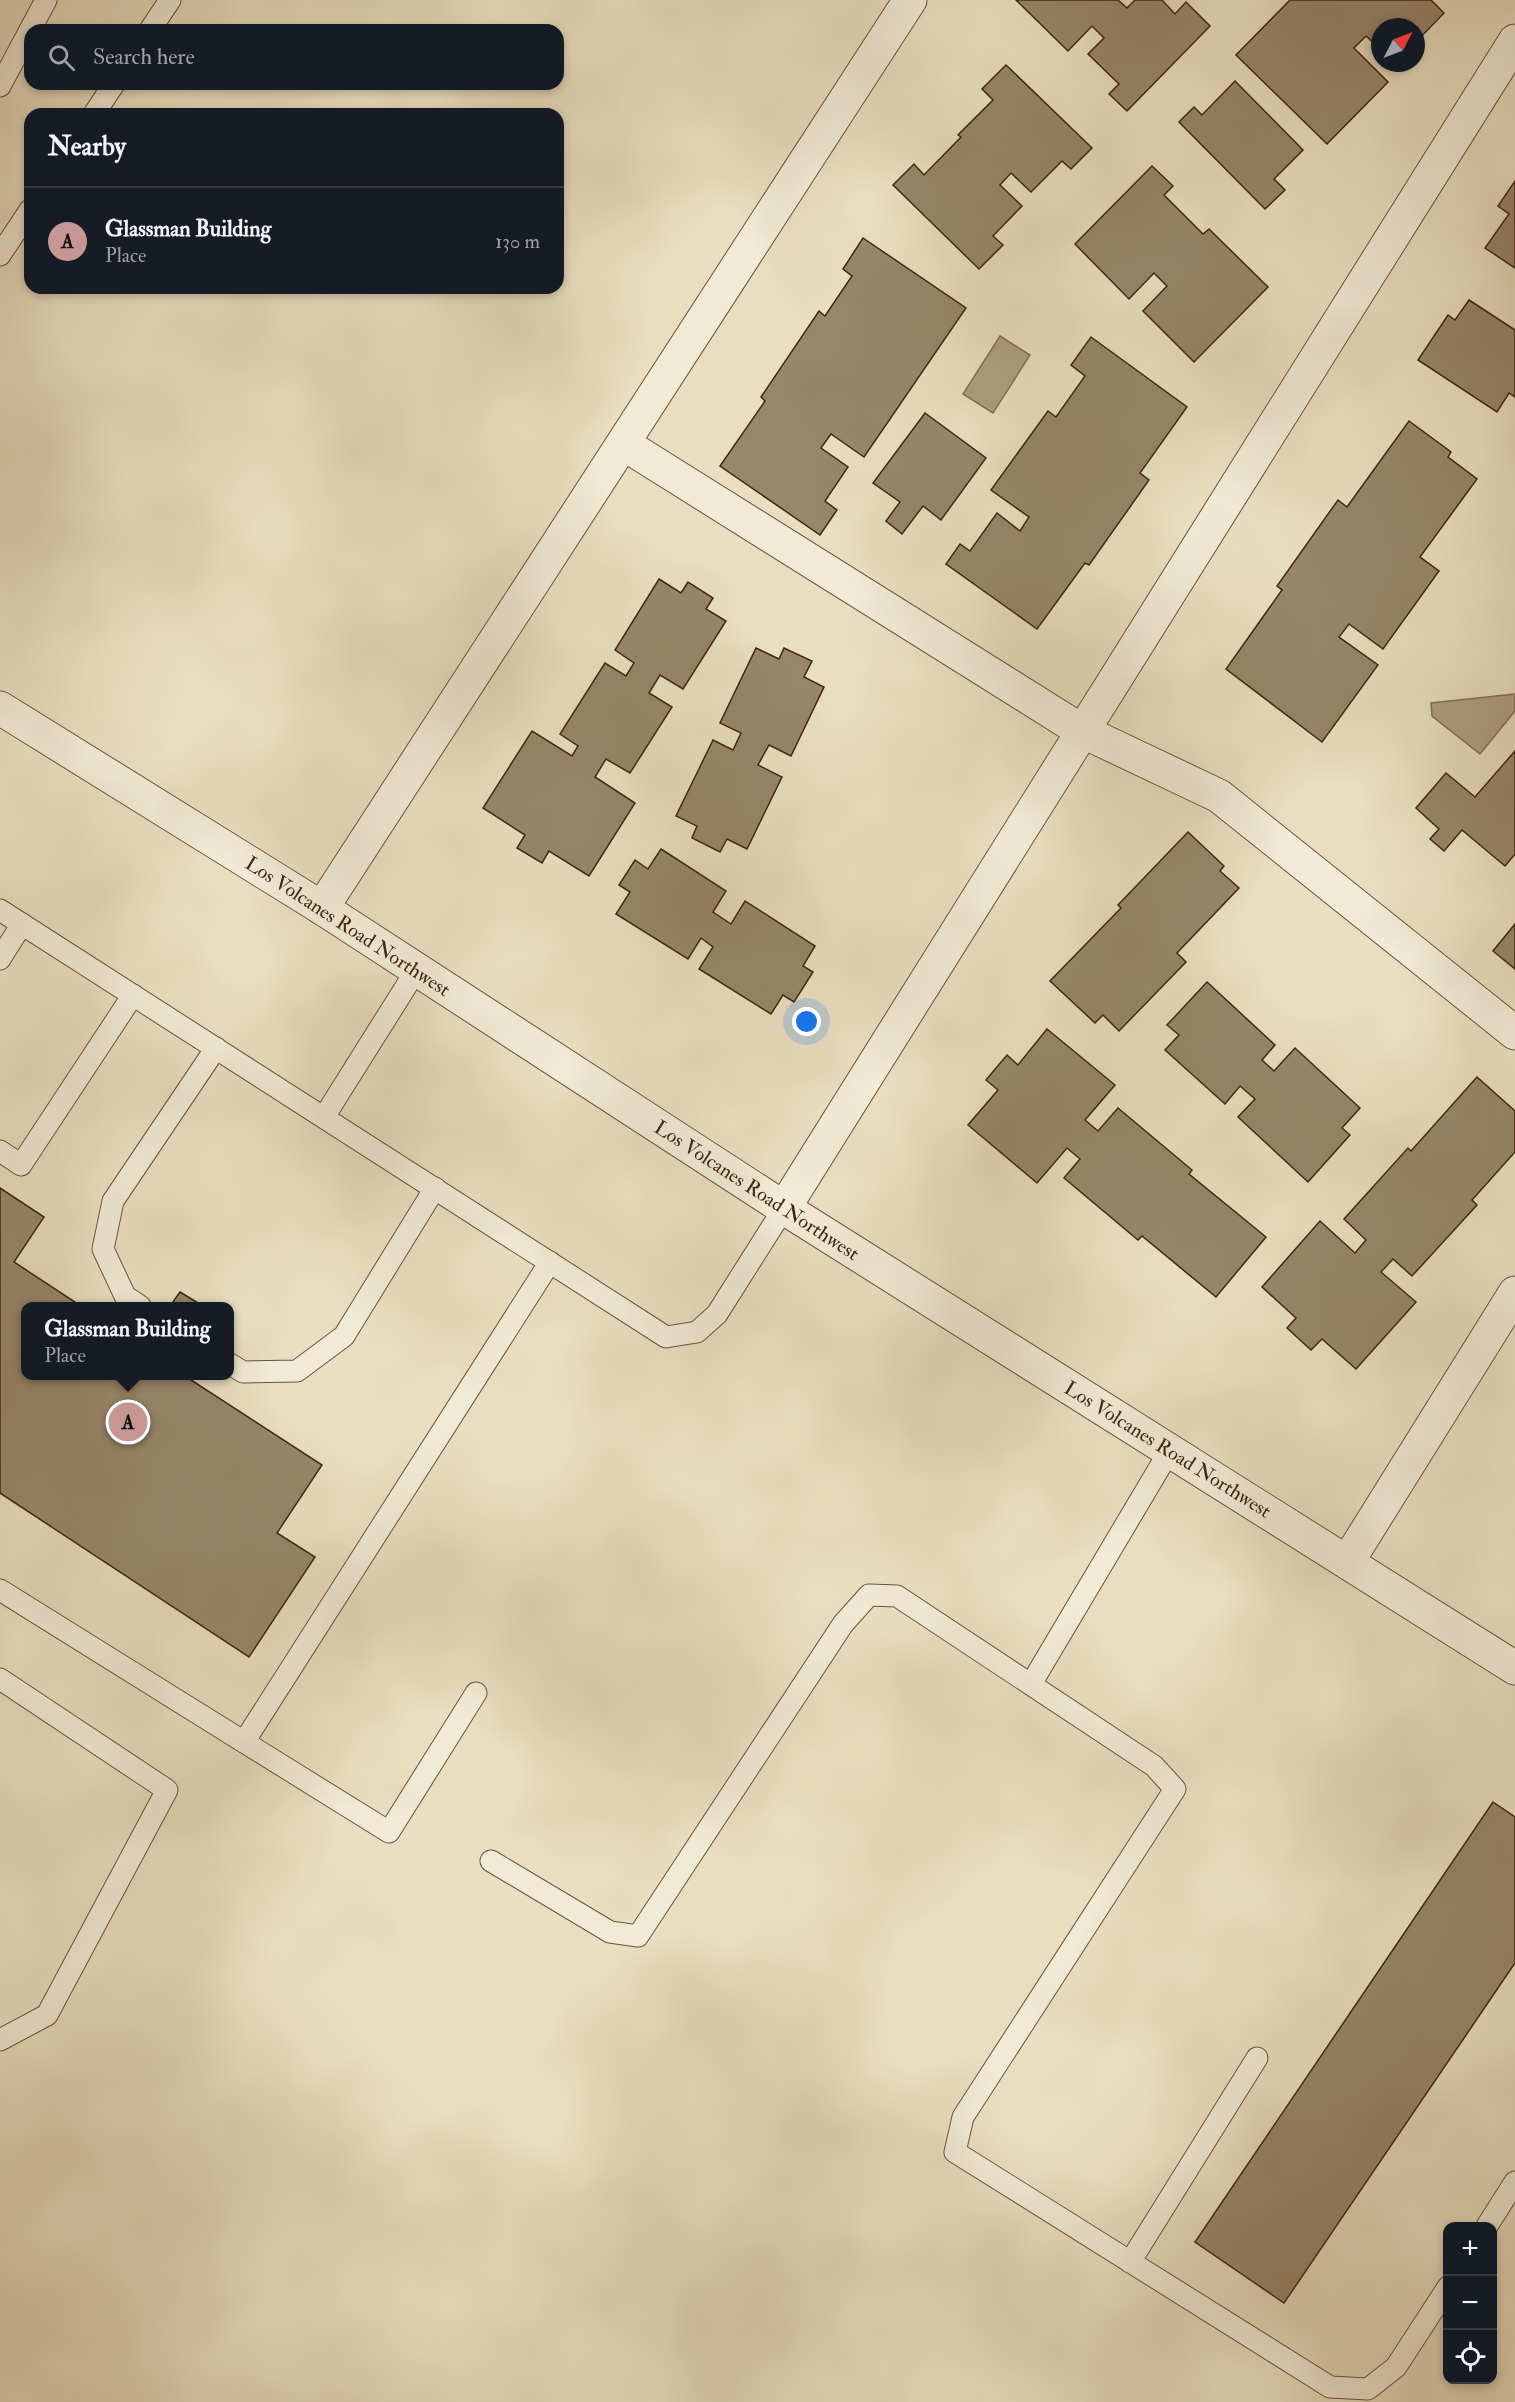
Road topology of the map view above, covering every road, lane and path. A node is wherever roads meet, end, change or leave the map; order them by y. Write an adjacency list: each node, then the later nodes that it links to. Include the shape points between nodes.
1 (46, 0): 4 (lane)
2 (170, 0): 5 (lane)
3 (910, 0): 13 (street)
4 (33, 24)
5 (154, 24)
6 (24, 41): 8 (lane)
7 (1515, 41): 15 (street)
8 (0, 86)
9 (110, 90): 10 (lane)
10 (98, 108)
11 (24, 219): 12 (lane)
12 (0, 255)
13 (624, 444): 15 (street); 16 (street)
14 (0, 708): 16 (street, Los Volcanes Road Northwest)
15 (1082, 731): 22 (street, via 1219,796); 27 (street)
16 (322, 908): 20 (street, Los Volcanes Road Northwest)
17 (0, 910): 18 (lane)
18 (22, 924): 19 (lane); 21 (lane)
19 (0, 959)
20 (417, 969): 24 (lane); 27 (street, Los Volcanes Road Northwest)
21 (133, 995): 23 (lane); 25 (lane, via 21,1165)
22 (1515, 1033)
23 (216, 1048): 24 (lane); 30 (lane, via 112,1201 103,1249 124,1296)
24 (324, 1117): 26 (lane)
25 (0, 1151)
26 (435, 1188): 28 (lane); 31 (lane, via 344,1336 297,1371 243,1372)
27 (784, 1208): 28 (lane, via 717,1314 697,1332 666,1337); 32 (street, Los Volcanes Road Northwest)
28 (550, 1262): 39 (lane)
29 (1515, 1293): 33 (street)
30 (134, 1302)
31 (234, 1366)
32 (1170, 1450): 33 (street, Los Volcanes Road Northwest); 37 (lane)
33 (1348, 1561): 35 (street, Los Volcanes Road Northwest)
34 (0, 1590): 39 (lane)
35 (1515, 1668)
36 (0, 1679): 41 (lane, via 167,1790 47,2015)
37 (1031, 1684): 40 (lane, via 897,1596 869,1595 843,1624 638,1936 610,1932); 45 (lane, via 1154,1766 1175,1789 963,2117 955,2152)
38 (476, 1693): 39 (lane, via 389,1832)
39 (244, 1742)
40 (492, 1861)
41 (0, 2040)
42 (1257, 2058): 45 (lane)
43 (1515, 2182): 44 (lane)
44 (1489, 2222)
45 (1131, 2262): 46 (lane, via 1330,2387 1368,2389 1396,2367)
46 (1443, 2295)

